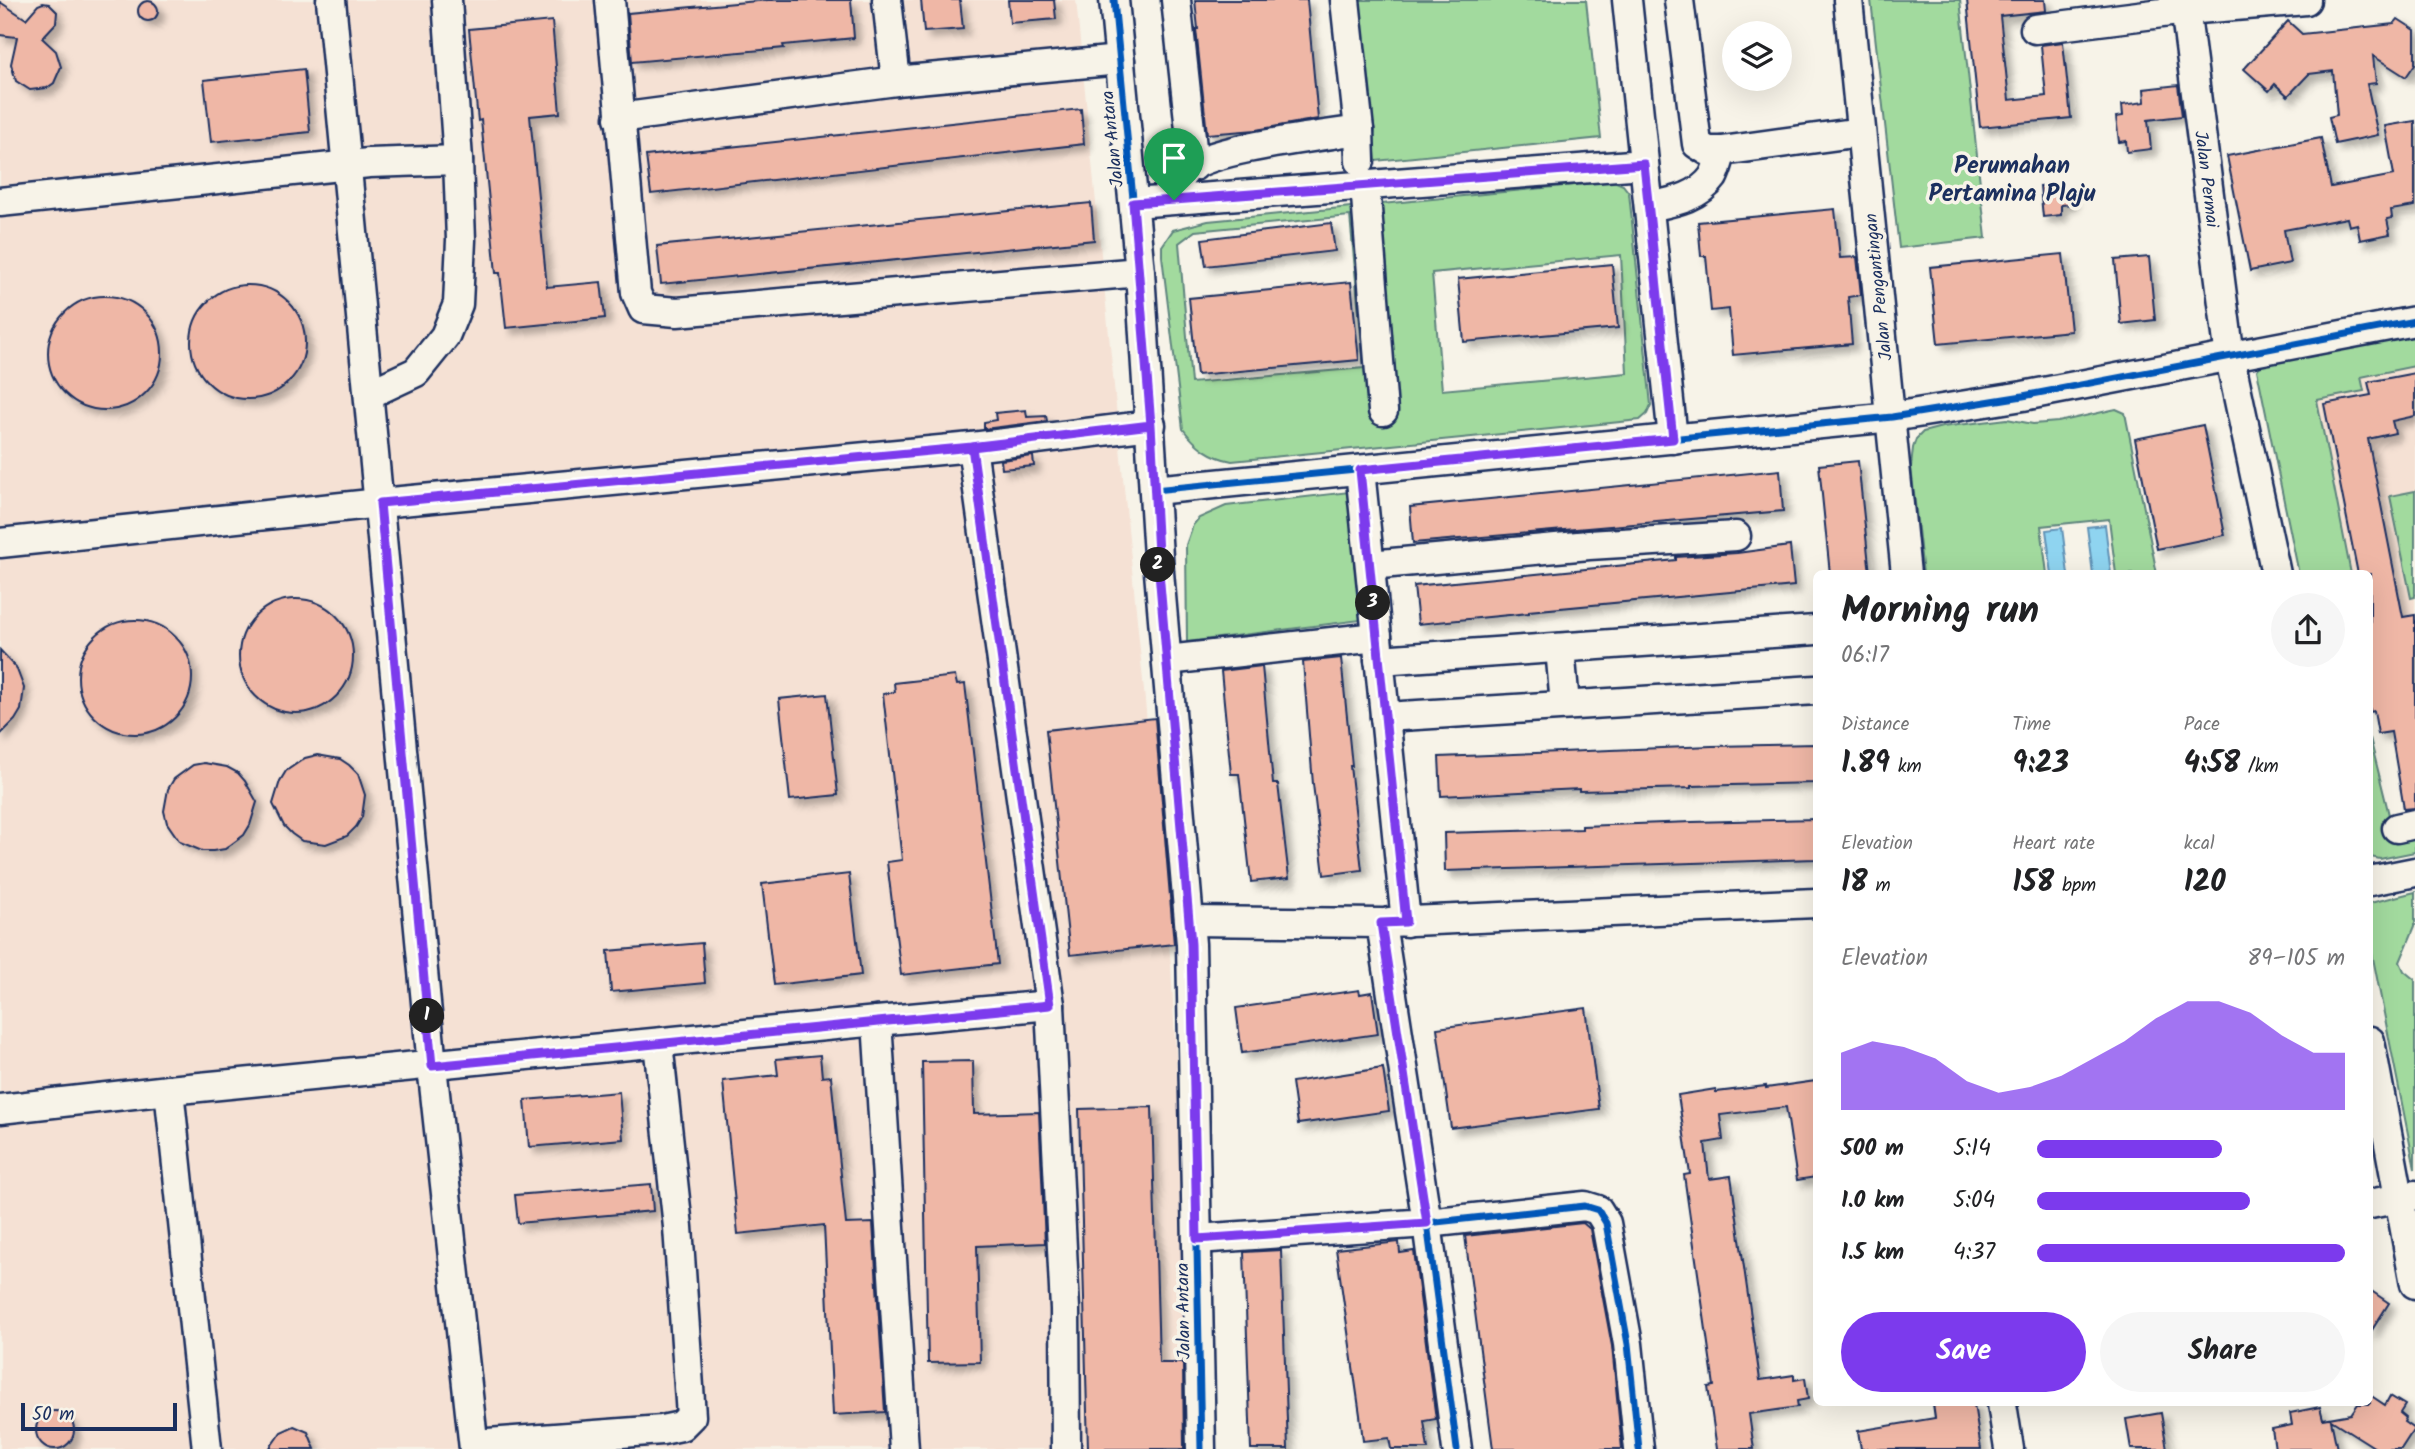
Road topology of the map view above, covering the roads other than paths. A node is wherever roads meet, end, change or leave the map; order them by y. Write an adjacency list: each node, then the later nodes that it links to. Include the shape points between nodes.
1 (331, 0): 23 (street)
2 (447, 0): 20 (street)
3 (610, 0): 16 (street)
4 (887, 0): 15 (street)
5 (1114, 0): 14 (street, Jalan Antara)
6 (1175, 0): 22 (street)
7 (1345, 0): 17 (street)
8 (1627, 0): 21 (street)
9 (1679, 0): 19 (street, via 1697,144 1708,151)
10 (1848, 0): 18 (street, Jalan Pengantingan)
11 (2306, 0): 12 (street)
12 (2185, 5): 13 (street); 31 (street, Jalan Permai)
13 (2035, 29)
14 (1119, 60): 15 (street); 27 (street, Jalan Antara)
15 (896, 81): 16 (street)
16 (619, 118): 29 (street, via 636,293 643,309 677,312)
17 (1359, 130): 22 (street, via 1217,155); 24 (street)
18 (1861, 132): 19 (street); 34 (street, Jalan Pengantingan)
19 (1722, 151): 28 (street, via 1713,176 1699,190 1682,200)
20 (458, 160): 23 (street); 32 (street, via 458,304 445,336 416,372)
21 (1644, 164): 24 (street); 28 (street)
22 (1194, 166): 25 (street, via 1177,184)
23 (347, 167): 26 (street); 32 (street)
24 (1363, 172): 25 (street); 33 (street)
25 (1174, 200): 27 (street)
26 (0, 202)
27 (1133, 203): 29 (street, Jalan Antara)
28 (1649, 207): 36 (street)
29 (1140, 272): 35 (street, Jalan Antara)
30 (2415, 321): 31 (street)
31 (2230, 358): 34 (street); 45 (street, Jalan Permai)
32 (369, 394): 40 (street)
33 (1383, 411)
34 (1892, 417): 36 (street); 44 (street, Jalan Pengantingan)
35 (1151, 425): 37 (street); 39 (street, Jalan Antara)
36 (1673, 439): 38 (street)
37 (972, 447): 40 (street); 58 (street)
38 (1360, 470): 39 (street); 43 (street)
39 (1154, 490): 49 (street, Jalan Antara)
40 (380, 503): 42 (street); 62 (street)
41 (1736, 536): 43 (street)
42 (0, 543)
43 (1370, 565): 47 (street)
44 (1906, 570)
45 (2275, 570)
46 (1813, 630): 48 (street)
47 (1378, 648): 48 (street); 49 (street); 52 (street)
48 (1560, 648): 51 (street)
49 (1167, 660): 56 (street, Jalan Antara)
50 (1813, 690): 51 (street)
51 (1565, 705): 52 (street)
52 (1385, 718): 57 (street)
53 (2415, 872): 54 (street)
54 (2373, 880)
55 (1813, 903): 57 (street)
56 (1190, 921): 57 (street); 68 (street, Jalan Antara)
57 (1394, 922): 67 (street)
58 (1050, 1005): 59 (street); 74 (street, via 1065,1309)
59 (877, 1021): 60 (street); 73 (street)
60 (657, 1043): 62 (street); 71 (street, via 678,1227 691,1416 681,1426 662,1430)
61 (2373, 1054): 65 (street)
62 (432, 1066): 63 (street); 71 (street)
63 (169, 1090): 64 (street); 72 (street)
64 (0, 1109)
65 (2406, 1196): 66 (street); 69 (street)
66 (2373, 1203)
67 (1427, 1223): 68 (street); 76 (street); 77 (street, via 1567,1207 1598,1210 1606,1223 1628,1344)
68 (1197, 1239): 75 (street, Jalan Antara)
69 (2415, 1284)
70 (2003, 1406): 78 (street)
71 (474, 1447)
72 (207, 1449)
73 (904, 1449)
74 (1066, 1449)
75 (1201, 1449)
76 (1457, 1449)
77 (1639, 1449)
78 (2009, 1449)

